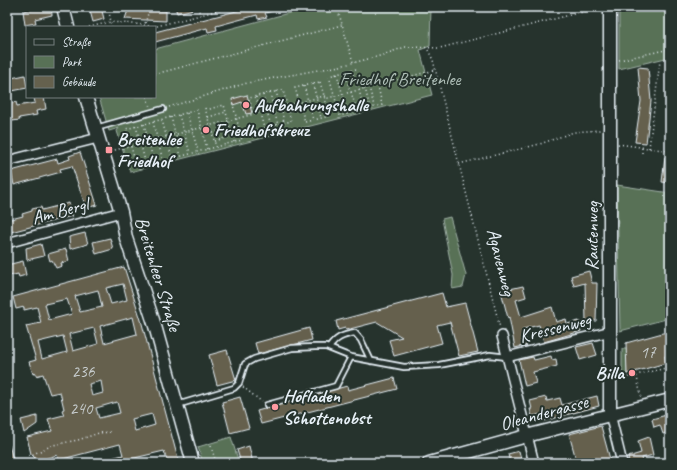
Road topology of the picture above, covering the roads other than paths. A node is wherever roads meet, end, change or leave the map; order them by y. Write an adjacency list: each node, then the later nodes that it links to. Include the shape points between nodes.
1 (63, 7): 3 (street)
2 (610, 7): 10 (street, Rautenweg)
3 (68, 26)
4 (86, 98): 6 (street, Breitenleer Straße)
5 (163, 109): 6 (lane)
6 (96, 133): 7 (street); 8 (street, Breitenleer Straße)
7 (7, 161)
8 (121, 212): 9 (street, Am Bergl); 17 (street, Breitenleer Straße, via 126,238 148,300)
9 (7, 243)
10 (611, 331): 14 (street, Kressenweg); 19 (street, Rautenweg)
11 (502, 336): 14 (street)
12 (328, 348): 13 (lane); 15 (lane, via 336,339 355,333 362,340); 17 (lane, via 292,348 254,359 245,364 239,383 234,388)
13 (351, 357): 15 (lane); 18 (lane, via 336,386)
14 (507, 357): 15 (lane, via 490,355 439,365 404,366); 20 (street)
15 (371, 361)
16 (670, 400): 19 (street, Oleandergasse)
17 (177, 404): 21 (street, Breitenleer Straße)
18 (267, 405)
19 (610, 414): 20 (street, Oleandergasse); 24 (street, Rautenweg)
20 (527, 436): 22 (street, Oleandergasse); 23 (street)
21 (193, 463)
22 (429, 463)
23 (534, 463)
24 (622, 463)

